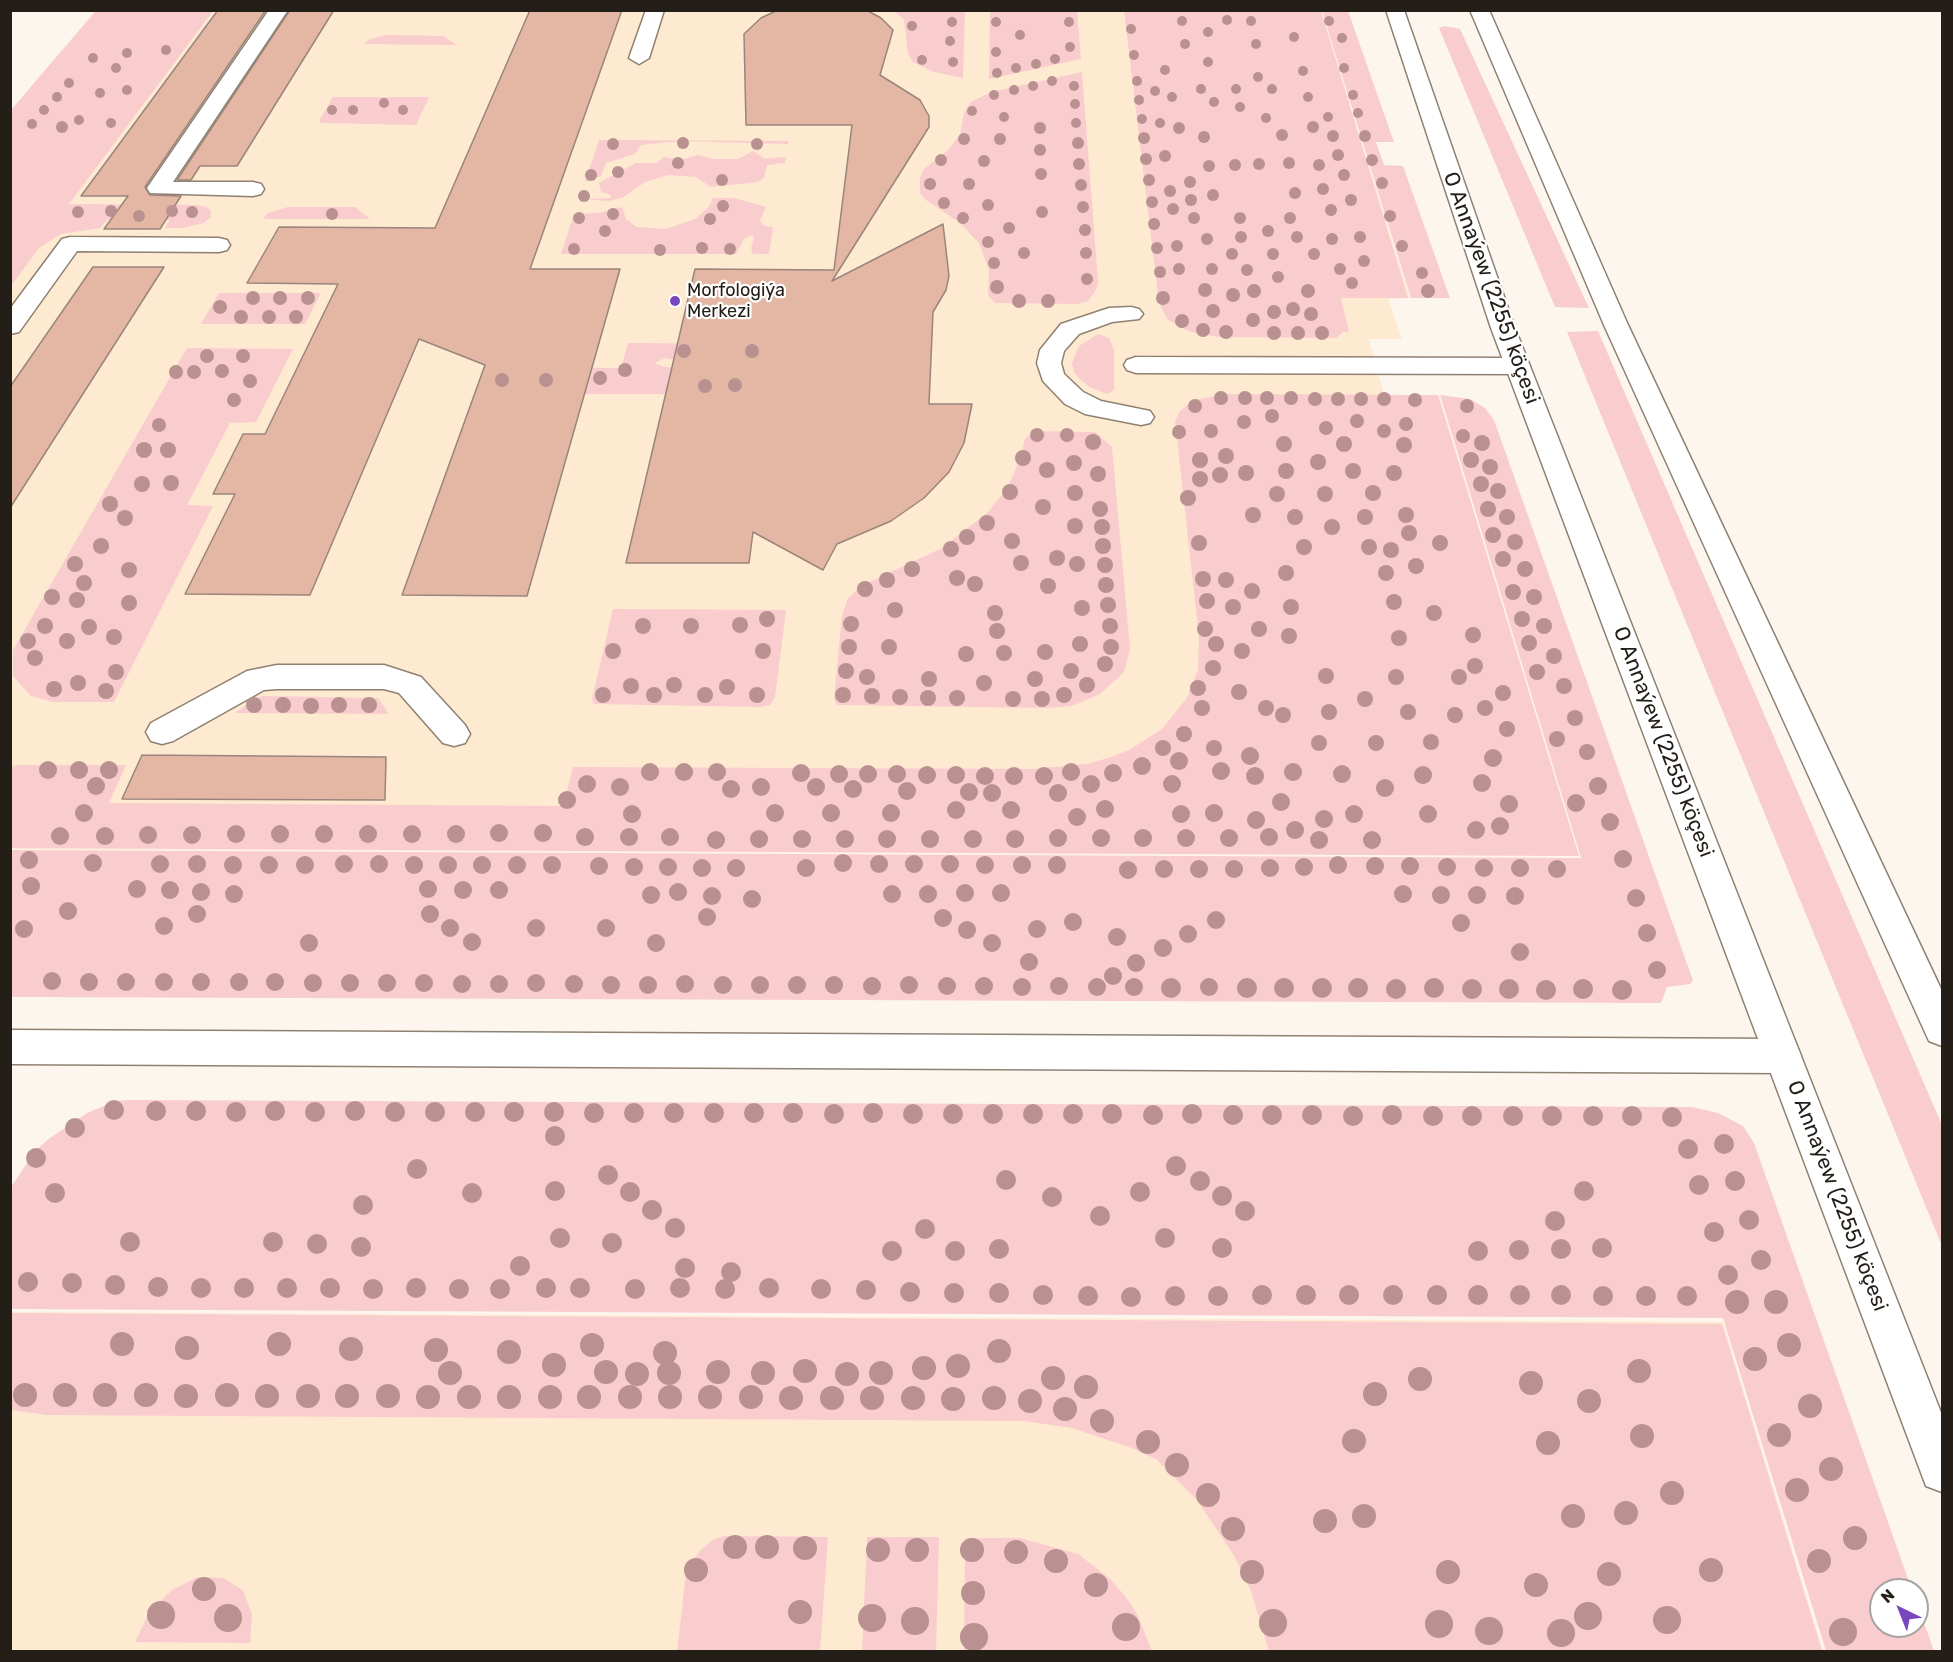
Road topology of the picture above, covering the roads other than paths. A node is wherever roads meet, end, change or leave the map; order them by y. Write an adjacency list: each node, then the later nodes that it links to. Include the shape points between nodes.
1 (279, 10): 6 (main road, via 158,188)
2 (655, 10): 5 (main road)
3 (1395, 10): 11 (main road, O Annaýew (2255) köçesi)
4 (1479, 10): 15 (main road, via 1616,325)
5 (639, 58)
6 (253, 189)
7 (219, 244): 9 (main road, via 70,244)
8 (1131, 314): 12 (main road, via 1109,315 1070,329 1055,345 1049,363 1060,387 1074,398 1094,408)
9 (10, 327)
10 (1136, 365): 11 (main road)
11 (1518, 366): 17 (main road, O Annaýew (2255) köçesi)
12 (1141, 417)
13 (162, 732): 14 (main road, via 258,679 277,676 397,679 410,685)
14 (454, 734)
15 (1942, 1029)
16 (10, 1047): 17 (main road)
17 (1783, 1056): 18 (main road, O Annaýew (2255) köçesi)
18 (1942, 1470)

